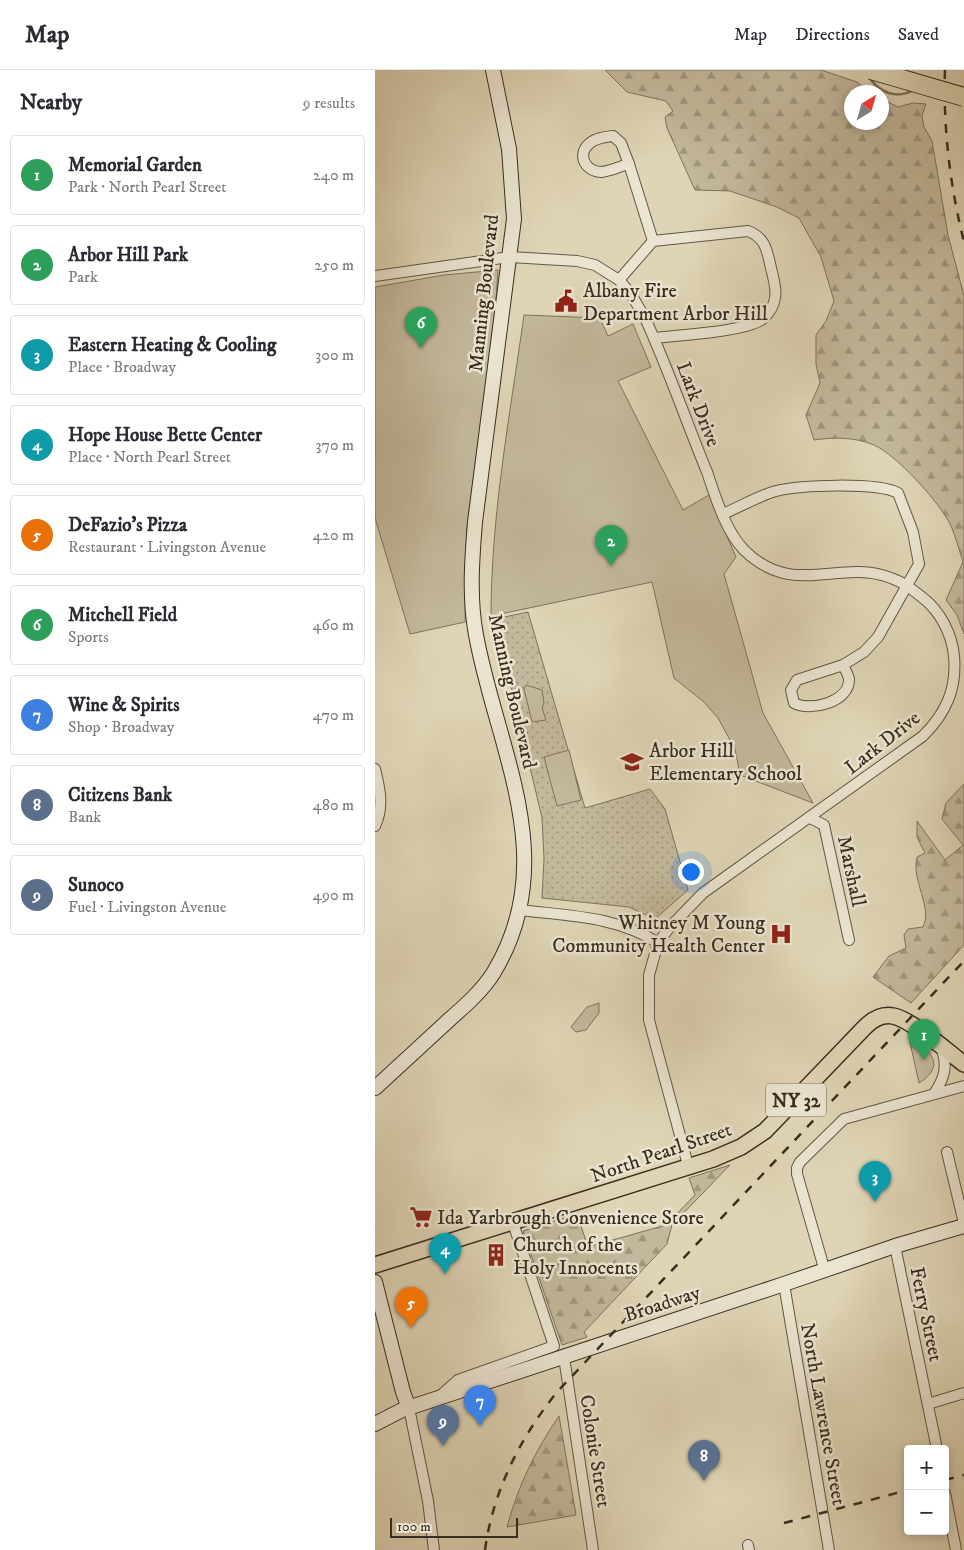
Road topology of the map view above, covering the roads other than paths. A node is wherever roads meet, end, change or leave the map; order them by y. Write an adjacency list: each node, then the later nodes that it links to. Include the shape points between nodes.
1 (493, 70): 6 (street, Manning Boulevard, via 509,149 513,219)
2 (871, 70): 3 (highway, bridge)
3 (964, 97)
4 (629, 164): 4 (street, via 621,143 613,136 595,140 584,150 583,162 593,170 603,172); 5 (street)
5 (653, 241): 8 (street); 9 (street, via 748,231 756,234 765,242 776,297 763,318 753,324)
6 (510, 257): 7 (street, Lark Drive); 8 (street, Lark Drive, via 577,260 595,264); 16 (street, Manning Boulevard, via 472,560 476,636 521,812 526,856)
7 (375, 276)
8 (619, 280): 9 (street, Lark Drive, via 631,294)
9 (654, 338): 10 (street, Lark Drive)
10 (723, 514): 11 (street, Lark Drive, via 743,549 773,571 796,577 871,574 891,578); 11 (street, via 783,490 834,486 889,488 898,494 904,505 919,556 919,564)
11 (908, 587): 12 (street, via 878,637 864,652); 14 (street, Lark Drive, via 933,606 954,649 956,673 946,709 923,736)
12 (843, 665): 12 (street, via 797,680 791,690 794,703 809,708 843,695 849,677)
13 (375, 769): 15 (street, via 381,794)
14 (810, 818): 17 (street, Marshall, via 824,825); 18 (street, Lark Drive, via 703,893)
15 (375, 826)
16 (520, 910): 18 (street, via 612,923 640,931); 22 (street, Manning Boulevard, via 493,974 472,999)
17 (849, 940)
18 (658, 943): 25 (street, Lark Drive, via 649,975 649,1020)
19 (941, 1047): 20 (main road, North Pearl Street / NY 32); 23 (street, via 945,1073); 25 (main road, North Pearl Street / NY 32, via 899,1018 885,1016 874,1019 761,1135 731,1152)
20 (964, 1064)
21 (964, 1086): 23 (street)
22 (375, 1088)
23 (934, 1094): 30 (street, via 843,1119 798,1165 797,1174)
24 (947, 1152): 27 (street)
25 (689, 1165): 26 (main road, North Pearl Street / NY 32)
26 (513, 1223): 29 (main road, North Pearl Street / NY 32); 35 (street, via 554,1346 458,1380)
27 (964, 1225): 28 (street, Broadway)
28 (895, 1246): 30 (street, Broadway); 36 (street, Ferry Street)
29 (375, 1266)
30 (824, 1268): 32 (street, Broadway)
31 (375, 1282): 37 (street)
32 (784, 1284): 33 (street, Broadway); 45 (street, North Lawrence Street)
33 (564, 1357): 35 (street, Broadway); 44 (street, Colonie Street)
34 (964, 1393): 36 (street)
35 (437, 1400): 37 (street, Broadway)
36 (928, 1404): 39 (street, Ferry Street)
37 (409, 1408): 38 (street, Broadway); 41 (street)
38 (375, 1424)
39 (936, 1445)
40 (949, 1514): 46 (street)
41 (433, 1538): 42 (street); 43 (street)
42 (425, 1550)
43 (434, 1550)
44 (593, 1550)
45 (829, 1550)
46 (956, 1550)

